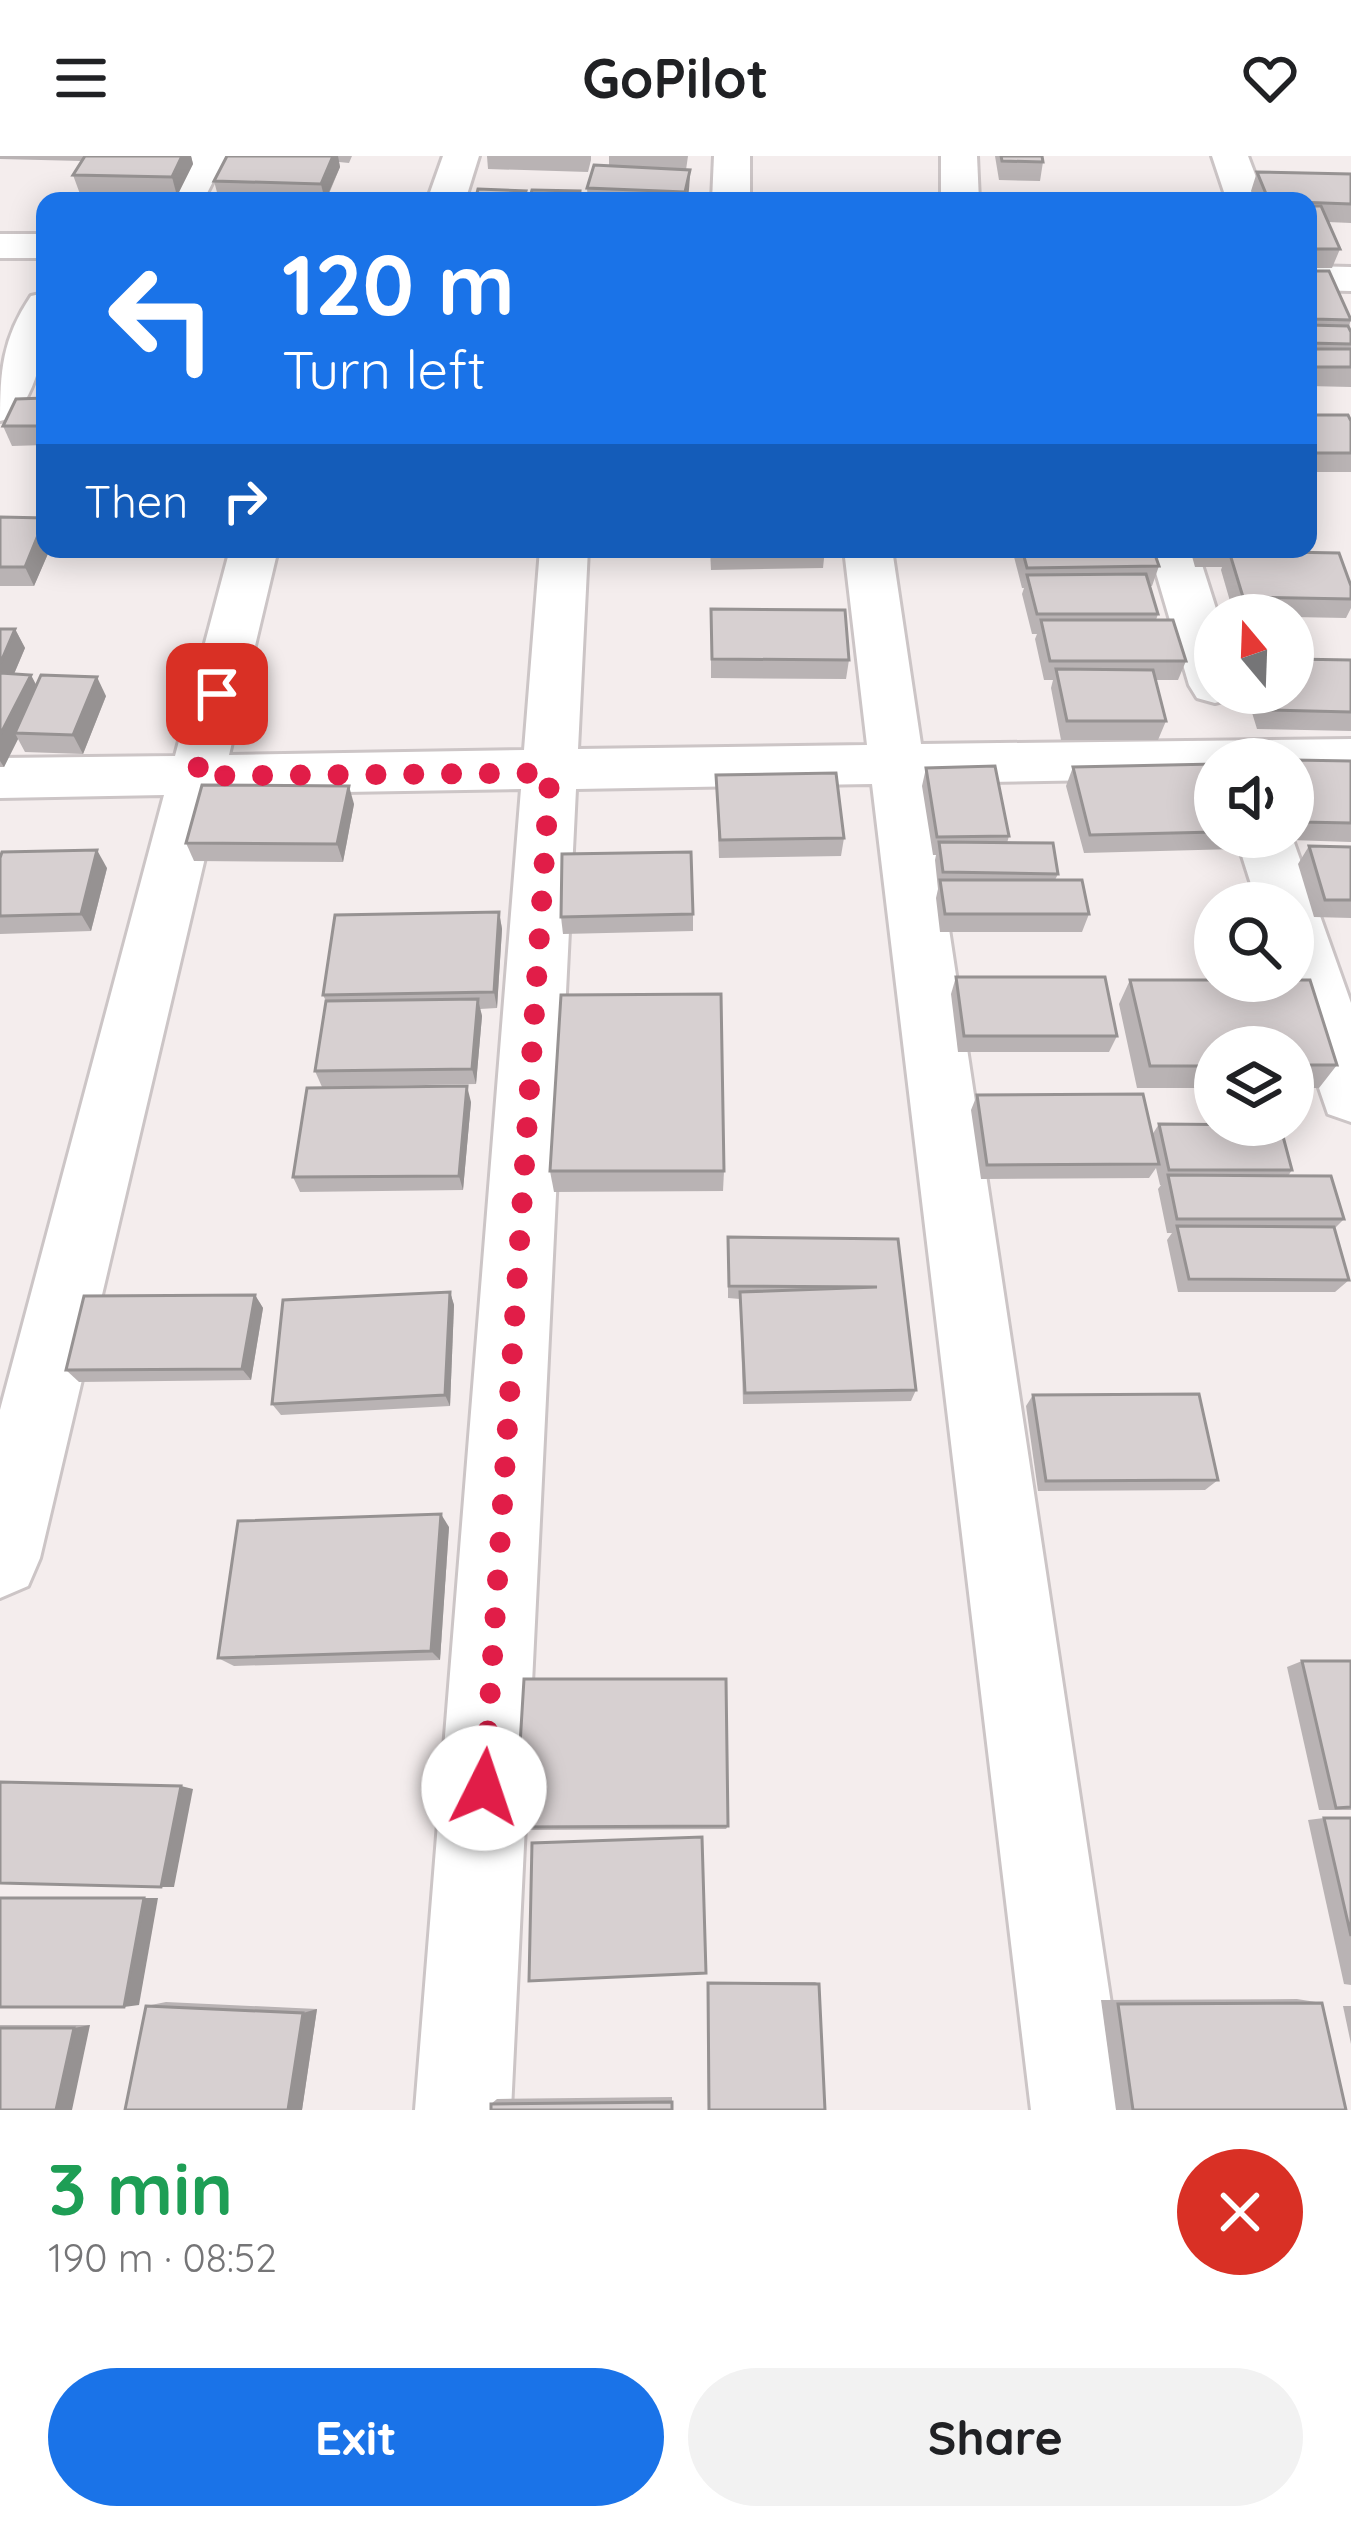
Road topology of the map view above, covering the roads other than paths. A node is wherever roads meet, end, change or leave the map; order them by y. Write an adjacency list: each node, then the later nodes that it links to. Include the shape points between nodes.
1 (208, 156): 6 (street)
2 (460, 156): 7 (street)
3 (732, 156): 8 (street)
4 (959, 156): 9 (street)
5 (1230, 156): 10 (street)
6 (189, 192)
7 (449, 192)
8 (730, 192)
9 (961, 192)
10 (1243, 192)
11 (0, 246): 12 (street)
12 (36, 246)
13 (1317, 278): 14 (street)
14 (1351, 279)
15 (36, 326): 16 (street)
16 (0, 408)
17 (252, 558): 27 (street)
18 (563, 558): 26 (street)
19 (869, 558): 25 (street)
20 (1176, 558): 21 (street)
21 (1194, 617)
22 (1314, 758): 23 (street)
23 (1351, 758)
24 (1194, 760): 25 (street)
25 (896, 767): 26 (street); 33 (street)
26 (550, 773): 27 (street); 32 (street)
27 (196, 776): 28 (street); 31 (street)
28 (0, 778)
29 (1314, 985): 30 (street)
30 (1351, 1095)
31 (0, 1558)
32 (463, 2110)
33 (1079, 2110)

